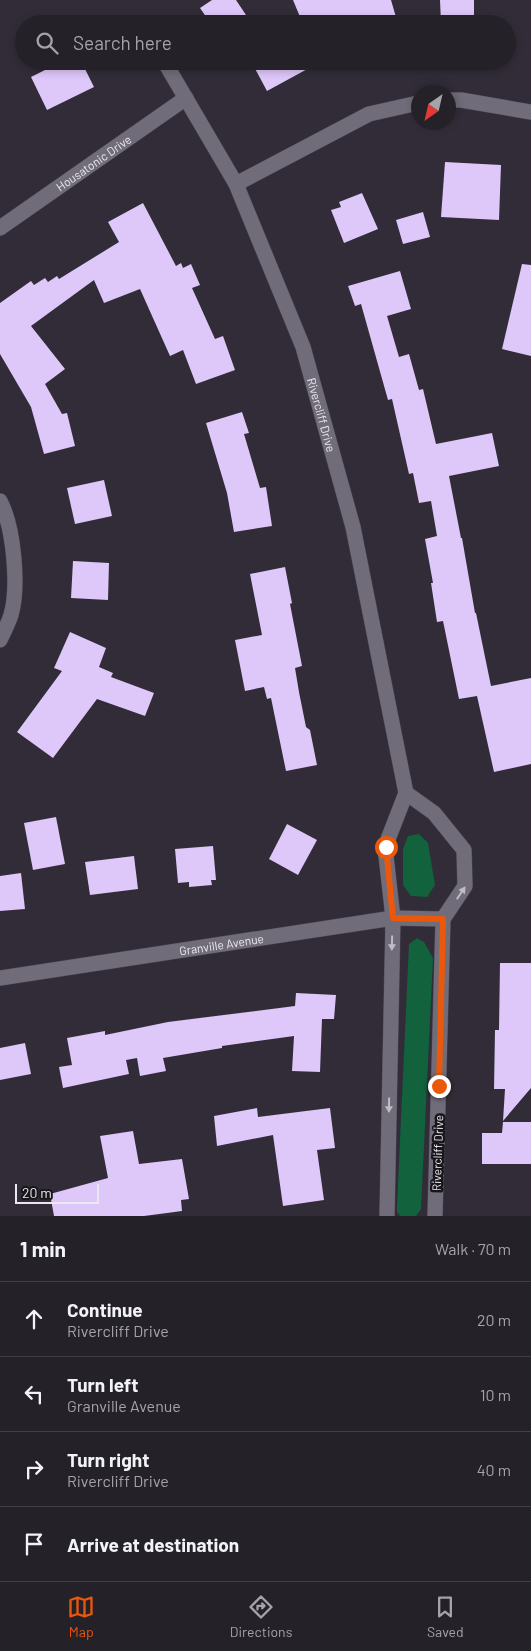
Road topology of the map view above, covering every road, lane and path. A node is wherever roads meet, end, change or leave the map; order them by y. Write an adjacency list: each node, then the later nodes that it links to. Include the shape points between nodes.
1 (169, 70): 2 (street, Rivercliff Drive)
2 (186, 98): 6 (street, Rivercliff Drive); 7 (street, Housatonic Drive)
3 (456, 100): 5 (street)
4 (411, 105): 6 (street, via 368,114)
5 (531, 112)
6 (236, 184): 10 (street, Rivercliff Drive, via 303,347 353,527)
7 (0, 228)
8 (0, 501): 9 (street, via 5,510 14,557 15,587 11,615)
9 (0, 640)
10 (406, 793): 11 (street, via 386,847); 12 (street, one-way to 10, via 466,886 464,850 434,813)
11 (393, 918): 12 (street, Granville Avenue); 13 (street, Granville Avenue); 14 (street, one-way to 14)
12 (443, 919): 15 (street, Rivercliff Drive)
13 (0, 978)
14 (387, 1216)
15 (435, 1216)

